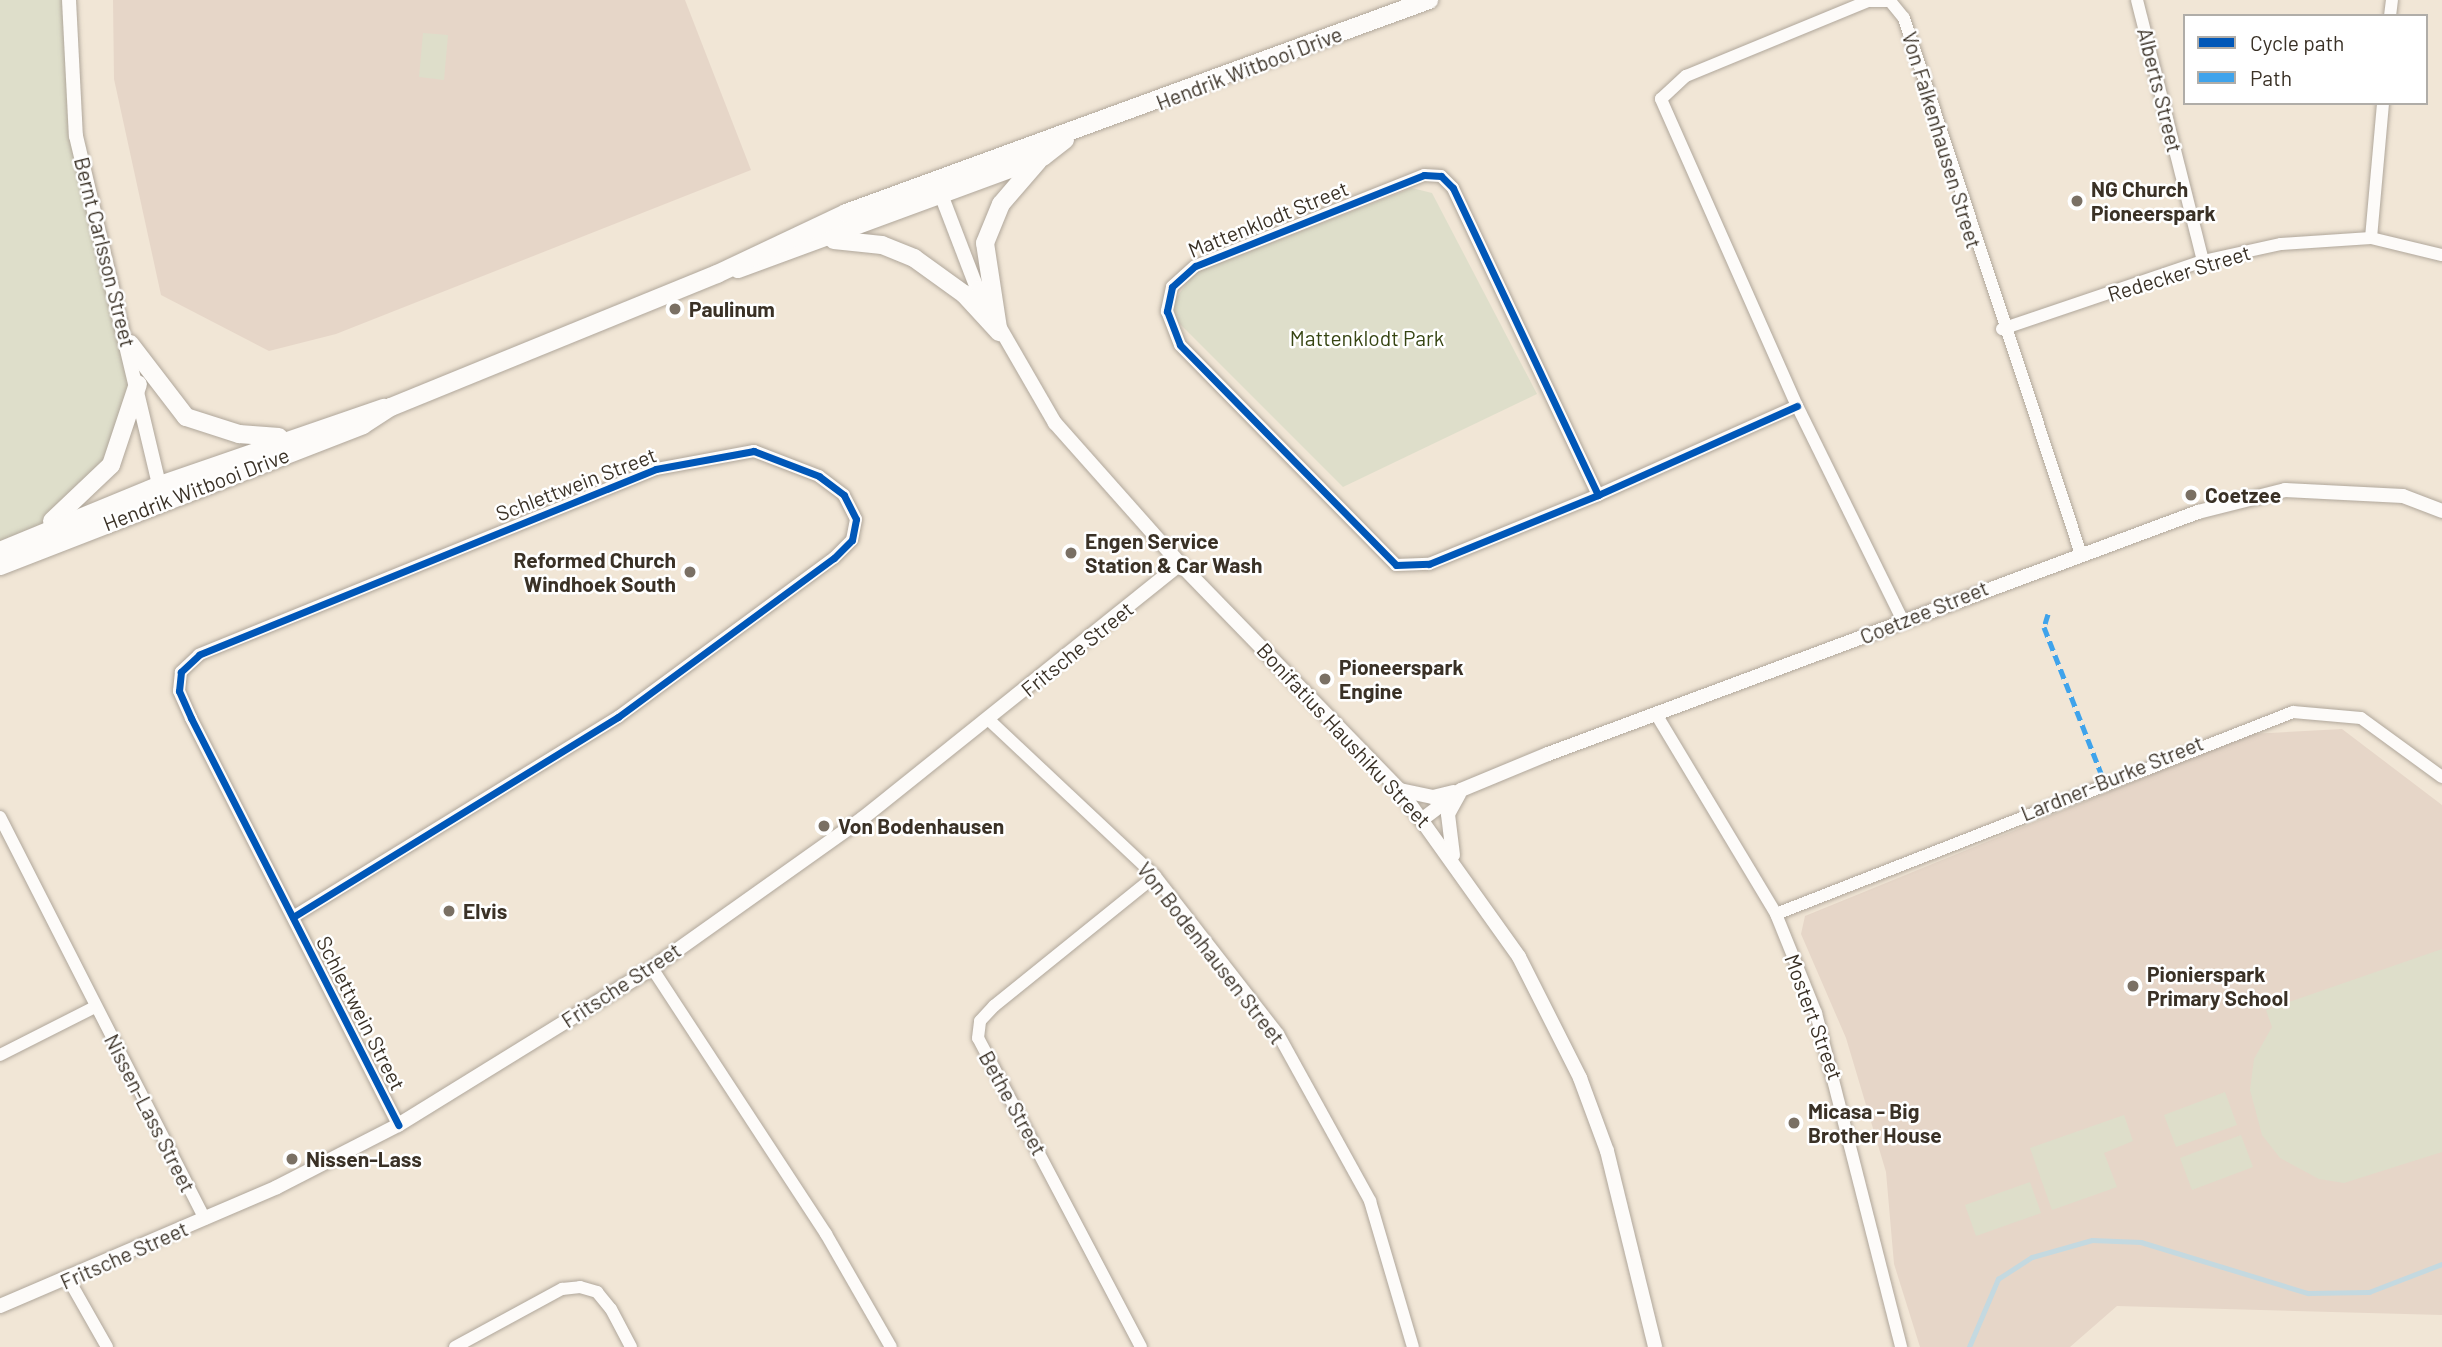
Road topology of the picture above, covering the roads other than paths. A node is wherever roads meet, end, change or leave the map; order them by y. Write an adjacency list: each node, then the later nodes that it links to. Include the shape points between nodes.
1 (69, 0): 15 (street, Bernt Carlsson Street, via 76,136)
2 (1429, 0): 5 (main road, Hendrik Witbooi Drive)
3 (2137, 0): 11 (street, Alberts Street)
4 (2383, 105): 8 (street)
5 (1069, 136): 6 (main road, Hendrik Witbooi Drive); 7 (main road, Hendrik Witbooi Drive)
6 (1043, 156): 7 (main road, Hendrik Witbooi Drive); 14 (main road, via 1001,204 985,243)
7 (938, 186): 9 (main road, Hendrik Witbooi Drive); 12 (main road, Hendrik Witbooi Drive, via 762,249); 14 (street, Bonifatius Haushiku Street)
8 (2371, 238): 10 (street, Redecker Street); 11 (street, Redecker Street, via 2325,238)
9 (829, 240): 12 (main road, Hendrik Witbooi Drive); 14 (main road, via 882,245 914,258 956,287)
10 (2442, 255)
11 (2203, 261): 13 (street, Redecker Street)
12 (717, 274): 18 (main road, Hendrik Witbooi Drive)
13 (2002, 329): 17 (street, Von Falkenhausen Street, via 1904,18 1890,1 1868,1 1686,76 1661,99); 25 (street, Von Falkenhausen Street)
14 (999, 332): 26 (street, Bonifatius Haushiku Street, via 1055,423)
15 (130, 344): 16 (street, Bernt Carlsson Street); 19 (main road, via 186,417 239,434)
16 (138, 384): 20 (street, Bernt Carlsson Street); 23 (main road, via 125,438 104,475 78,503)
17 (1797, 406): 21 (street, Mattenklodt Street); 28 (street, Von Falkenhausen Street)
18 (391, 407): 19 (main road, Hendrik Witbooi Drive); 20 (main road, Hendrik Witbooi Drive, via 363,425)
19 (290, 437): 20 (main road, Hendrik Witbooi Drive)
20 (161, 493): 23 (main road, Hendrik Witbooi Drive); 27 (main road, Hendrik Witbooi Drive)
21 (1598, 495): 21 (street, Mattenklodt Street, via 1429,564 1396,565 1180,345 1167,311 1172,287 1195,266 1424,175 1441,176 1454,188)
22 (2442, 511): 25 (street, Coetzee Street, via 2403,496 2285,490)
23 (26, 539): 24 (main road, Hendrik Witbooi Drive)
24 (0, 551)
25 (2080, 551): 28 (street, Coetzee Street)
26 (1180, 564): 30 (street, Fritsche Street); 32 (street, Bonifatius Haushiku Street)
27 (0, 566)
28 (1903, 621): 29 (street, Coetzee Street)
29 (1656, 715): 33 (street, Coetzee Street); 38 (street, Mostert Street)
30 (989, 720): 37 (street, Von Bodenhausen Street); 40 (street, Fritsche Street)
31 (2442, 777): 38 (street, Lardner-Burke Street, via 2361,718 2293,712)
32 (1400, 790): 33 (street, via 1433,797); 35 (street, Bonifatius Haushiku Street)
33 (1461, 790): 35 (street, Coetzee Street); 36 (street, via 1448,814)
34 (0, 817): 41 (street, Nissen-Lass Street)
35 (1424, 818): 36 (street, Bonifatius Haushiku Street)
36 (1454, 859): 53 (street, Bonifatius Haushiku Street, via 1519,957 1580,1078 1628,1224)
37 (1155, 876): 51 (street, Bethe Street, via 994,1006 980,1021 978,1038); 52 (street, Von Bodenhausen Street, via 1278,1034 1346,1152 1370,1201)
38 (1776, 914): 54 (street, Mostert Street, via 1840,1091)
39 (293, 917): 39 (street, Schlettwein Street, via 179,691 181,672 199,655 691,461 754,451 819,476 844,495 856,519 852,540 834,558 618,716); 43 (street, Schlettwein Street)
40 (652, 968): 43 (street, Fritsche Street); 50 (street)
41 (95, 1007): 42 (street); 44 (street, Nissen-Lass Street)
42 (0, 1055)
43 (398, 1125): 44 (street, Fritsche Street)
44 (205, 1219): 45 (street, Fritsche Street)
45 (69, 1280): 46 (street, Fritsche Street); 47 (street)
46 (0, 1306)
47 (107, 1347)
48 (455, 1347): 49 (street, via 562,1289 580,1287 597,1292)
49 (631, 1347)
50 (891, 1347)
51 (1141, 1347)
52 (1413, 1347)
53 (1655, 1347)
54 (1901, 1347)

